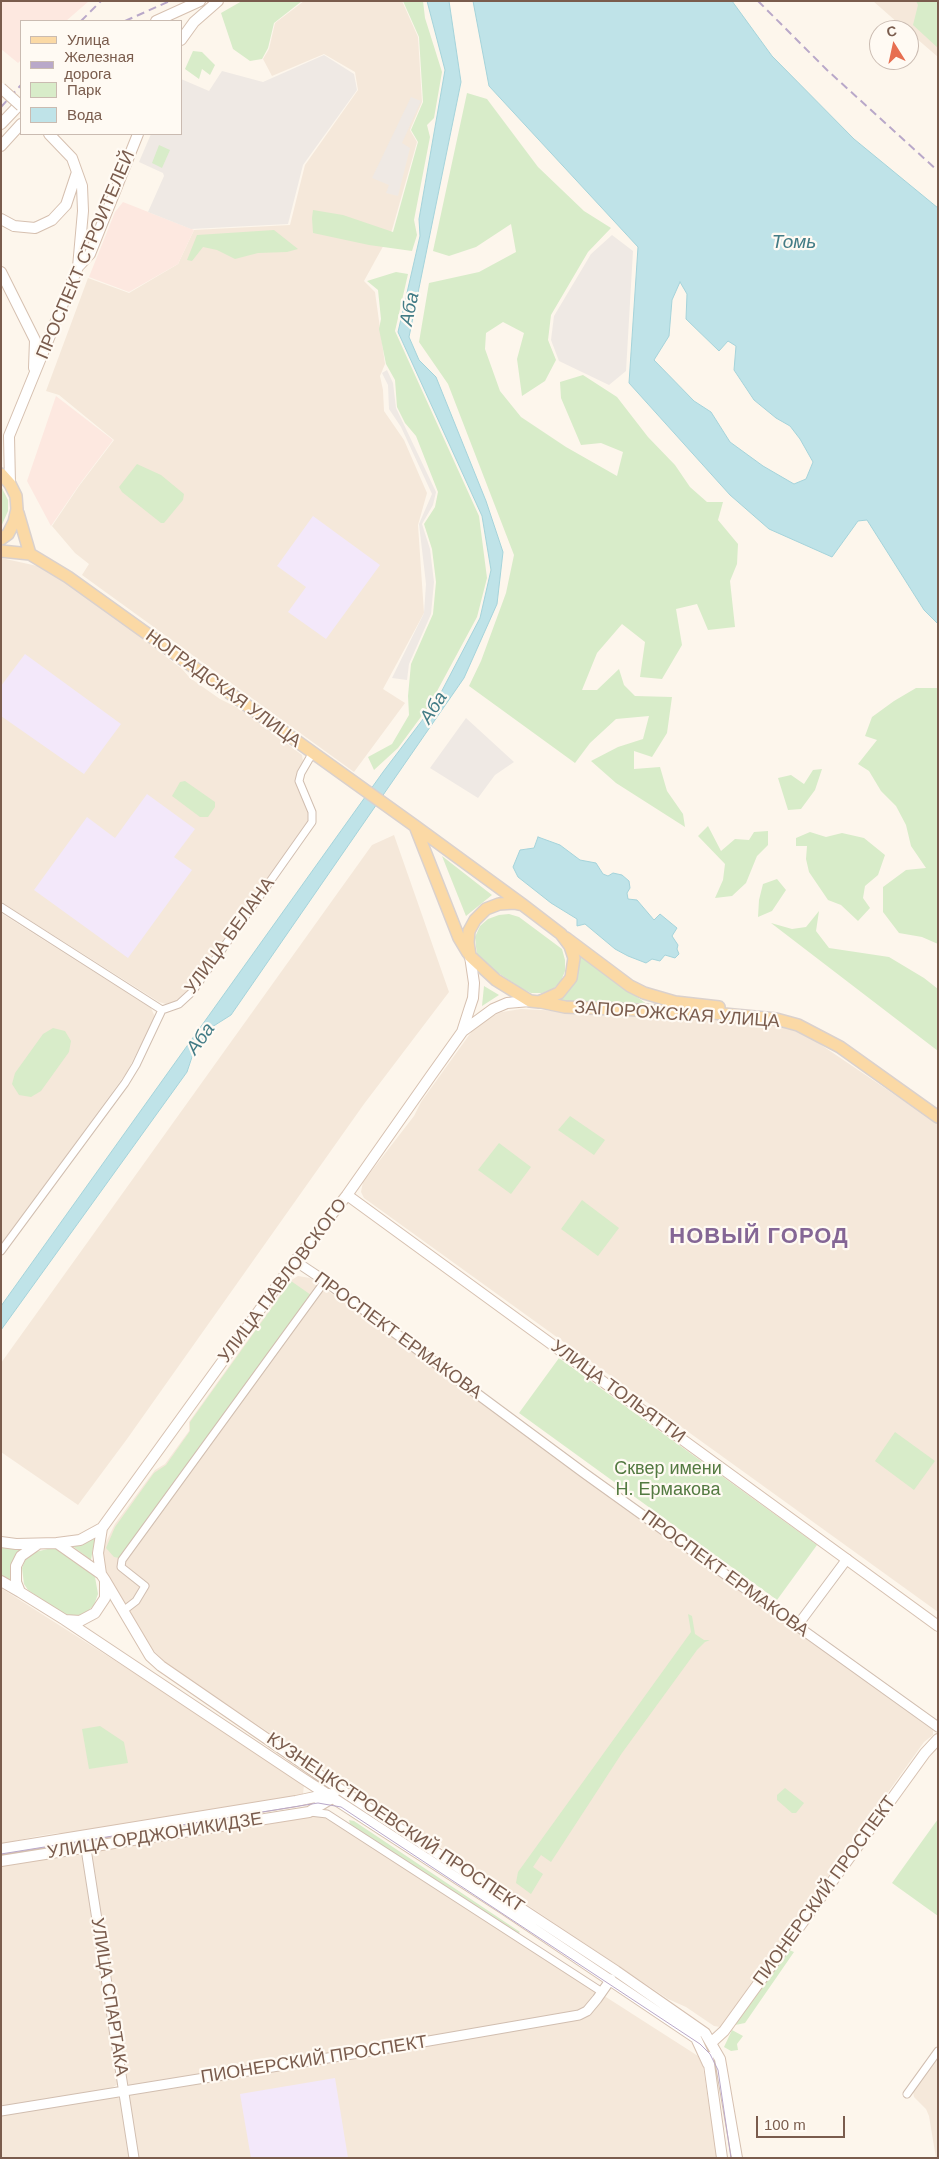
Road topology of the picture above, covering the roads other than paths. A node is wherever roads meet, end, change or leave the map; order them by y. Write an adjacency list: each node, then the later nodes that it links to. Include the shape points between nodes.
1 (200, 1): 3 (main road)
2 (218, 1): 5 (main road)
3 (180, 11): 4 (main road); 5 (main road)
4 (158, 20)
5 (194, 22): 6 (main road)
6 (182, 38)
7 (1, 88): 8 (main road, bridge)
8 (20, 104)
9 (20, 106): 10 (main road)
10 (1, 124)
11 (20, 125): 14 (main road)
12 (50, 135): 15 (main road, via 72,158)
13 (138, 135): 17 (main road, ПРОСПЕКТ СТРОИТЕЛЕЙ, via 90,254)
14 (1, 146)
15 (77, 172): 16 (main road, via 66,205 52,220 35,228 14,226); 17 (main road, via 82,186 83,211)
16 (1, 219)
17 (78, 267): 19 (main road, ПРОСПЕКТ СТРОИТЕЛЕЙ)
18 (1, 272): 19 (main road, via 34,340)
19 (34, 376): 20 (main road, ПРОСПЕКТ СТРОИТЕЛЕЙ)
20 (9, 436): 21 (main road); 23 (main road)
21 (1, 443)
22 (1, 474): 23 (main road)
23 (10, 484): 24 (main road, via 16,496)
24 (17, 509): 25 (main road, via 8,534); 27 (main road)
25 (1, 539)
26 (1, 551): 27 (main road)
27 (30, 554): 28 (main road, НОГРАДСКАЯ УЛИЦА, via 75,582)
28 (312, 754): 29 (main road, НОГРАДСКАЯ УЛИЦА); 35 (street, УЛИЦА БЕЛАНА, via 299,781 312,812 312,822 192,992 179,1004)
29 (415, 826): 30 (main road, НОГРАДСКАЯ УЛИЦА); 33 (main road, via 459,938)
30 (523, 905): 32 (main road); 33 (main road, via 499,904 486,909 469,931)
31 (1, 907): 35 (street)
32 (561, 934): 34 (main road, via 574,958 571,978 559,993); 37 (main road, ЗАПОРОЖСКАЯ УЛИЦА, via 630,986 656,997 777,1013 800,1018 825,1029)
33 (470, 956): 34 (main road, via 496,980); 36 (main road, УЛИЦА ПАВЛОВСКОГО, via 473,998)
34 (535, 1001): 36 (main road, УЛИЦА ПАВЛОВСКОГО, via 507,1003 493,1009); 38 (main road, ЗАПОРОЖСКАЯ УЛИЦА, via 565,1007 776,1019 798,1025 840,1047)
35 (162, 1010): 40 (street, via 125,1083)
36 (462, 1032): 39 (main road, УЛИЦА ПАВЛОВСКОГО)
37 (938, 1107)
38 (938, 1117)
39 (347, 1195): 41 (main road, УЛИЦА ПАВЛОВСКОГО); 47 (main road, УЛИЦА ТОЛЬЯТТИ)
40 (1, 1252)
41 (295, 1262): 42 (street, ПРОСПЕКТ ЕРМАКОВА); 43 (main road, УЛИЦА ПАВЛОВСКОГО)
42 (325, 1281): 51 (street, via 122,1560 121,1567 145,1586 136,1601); 53 (street, ПРОСПЕКТ ЕРМАКОВА)
43 (102, 1528): 45 (main road, УЛИЦА ПАВЛОВСКОГО, via 80,1540); 48 (main road, УЛИЦА ПАВЛОВСКОГО, via 98,1553)
44 (1, 1542): 46 (main road)
45 (57, 1543): 46 (main road); 48 (main road)
46 (38, 1544): 50 (main road, via 21,1556 16,1566)
47 (847, 1559): 53 (street); 54 (main road, УЛИЦА ТОЛЬЯТТИ)
48 (103, 1577): 51 (main road, КУЗНЕЦКСТРОЕВСКИЙ ПРОСПЕКТ); 52 (main road, via 104,1598 95,1613 80,1621)
49 (1, 1581): 50 (main road)
50 (20, 1592): 52 (main road)
51 (123, 1610): 58 (main road, КУЗНЕЦКСТРОЕВСКИЙ ПРОСПЕКТ, via 150,1656 161,1666)
52 (65, 1620): 57 (main road, КУЗНЕЦКСТРОЕВСКИЙ ПРОСПЕКТ)
53 (797, 1626): 55 (street, ПРОСПЕКТ ЕРМАКОВА)
54 (938, 1626)
55 (938, 1727)
56 (938, 1739): 73 (main road, ПИОНЕРСКИЙ ПРОСПЕКТ, via 920,1758)
57 (302, 1778): 60 (main road, КУЗНЕЦКСТРОЕВСКИЙ ПРОСПЕКТ); 61 (main road, via 309,1789)
58 (328, 1780): 59 (main road, КУЗНЕЦКСТРОЕВСКИЙ ПРОСПЕКТ); 60 (main road, via 334,1787)
59 (347, 1794): 60 (main road); 68 (main road, КУЗНЕЦКСТРОЕВСКИЙ ПРОСПЕКТ)
60 (331, 1795): 61 (main road, УЛИЦА ОРДЖОНИКИДЗЕ); 62 (main road); 63 (main road, КУЗНЕЦКСТРОЕВСКИЙ ПРОСПЕКТ)
61 (303, 1800): 65 (main road, УЛИЦА ОРДЖОНИКИДЗЕ)
62 (322, 1804): 63 (main road); 64 (main road)
63 (342, 1804): 68 (main road, КУЗНЕЦКСТРОЕВСКИЙ ПРОСПЕКТ)
64 (310, 1812): 66 (main road, УЛИЦА ОРДЖОНИКИДЗЕ); 71 (street, via 327,1814)
65 (84, 1836): 66 (street, УЛИЦА СПАРТАКА); 67 (main road, УЛИЦА ОРДЖОНИКИДЗЕ)
66 (86, 1848): 69 (main road, УЛИЦА ОРДЖОНИКИДЗЕ); 79 (street, УЛИЦА СПАРТАКА)
67 (1, 1849)
68 (433, 1857): 70 (main road, КУЗНЕЦКСТРОЕВСКИЙ ПРОСПЕКТ)
69 (1, 1861)
70 (614, 1975): 71 (street, ПИОНЕРСКИЙ ПРОСПЕКТ); 72 (main road, КУЗНЕЦКСТРОЕВСКИЙ ПРОСПЕКТ); 74 (main road, КУЗНЕЦКСТРОЕВСКИЙ ПРОСПЕКТ)
71 (602, 1992): 79 (street, ПИОНЕРСКИЙ ПРОСПЕКТ, via 579,2016)
72 (659, 2000): 73 (main road, via 715,2032); 75 (main road, КУЗНЕЦКСТРОЕВСКИЙ ПРОСПЕКТ, via 705,2033)
73 (724, 2031): 75 (main road, ПИОНЕРСКИЙ ПРОСПЕКТ); 77 (main road, КУЗНЕЦКСТРОЕВСКИЙ ПРОСПЕКТ, via 719,2044)
74 (696, 2038): 75 (main road, КУЗНЕЦКСТРОЕВСКИЙ ПРОСПЕКТ); 78 (main road)
75 (712, 2042): 77 (main road, КУЗНЕЦКСТРОЕВСКИЙ ПРОСПЕКТ); 78 (main road)
76 (938, 2051): 80 (street)
77 (720, 2059): 84 (main road, КУЗНЕЦКСТРОЕВСКИЙ ПРОСПЕКТ)
78 (708, 2064): 83 (main road)
79 (123, 2092): 81 (street, ПИОНЕРСКИЙ ПРОСПЕКТ); 82 (street, УЛИЦА СПАРТАКА)
80 (907, 2094)
81 (1, 2111)
82 (134, 2158)
83 (722, 2158)
84 (737, 2158)

